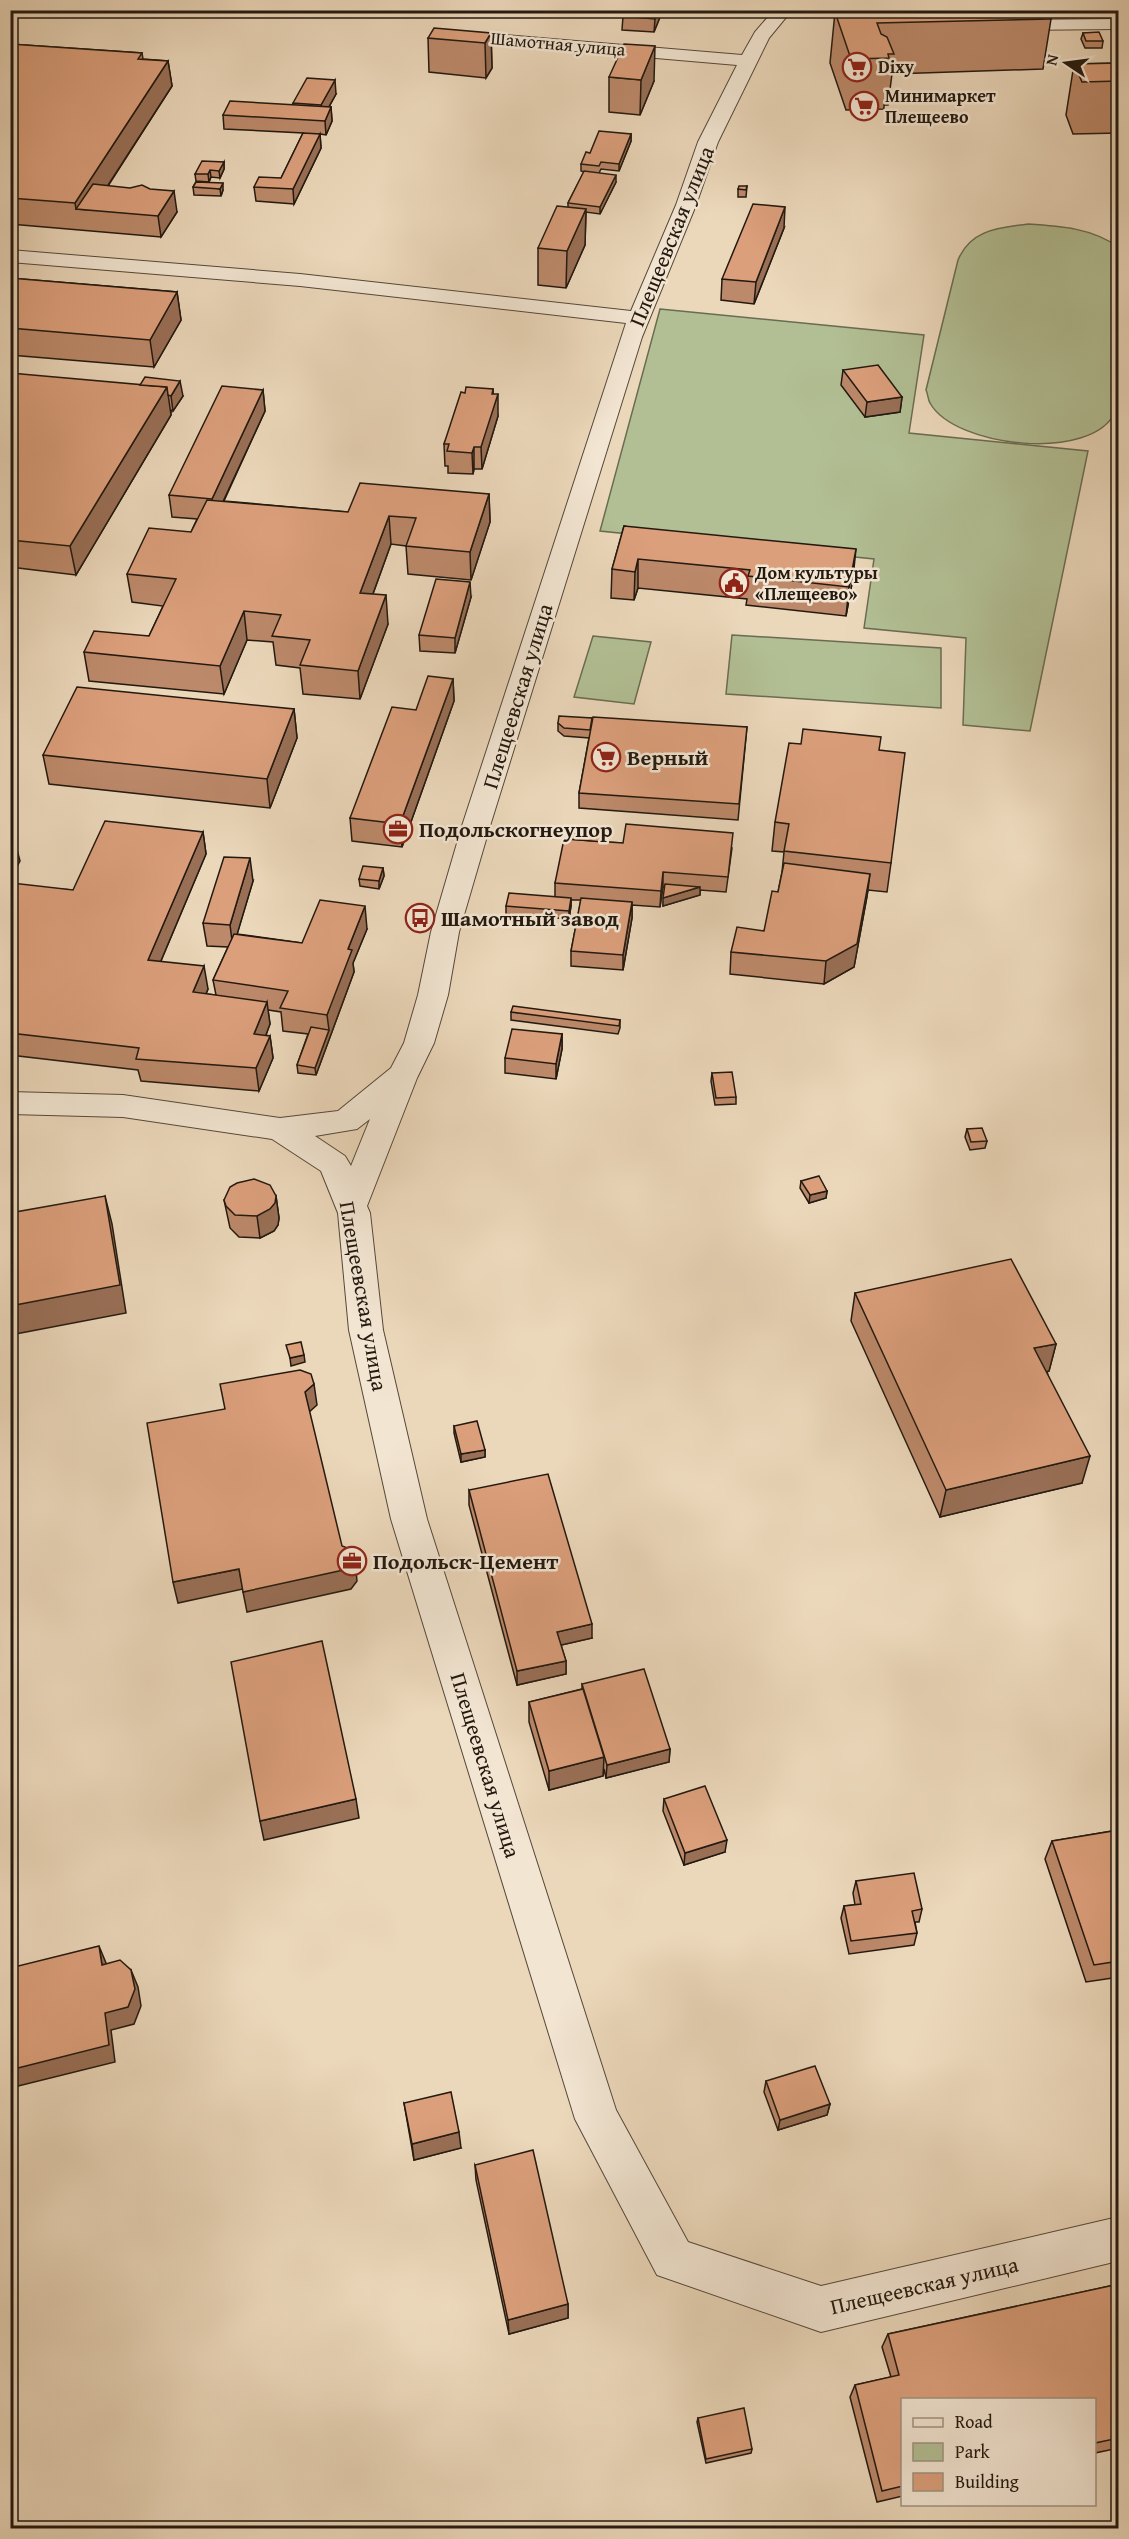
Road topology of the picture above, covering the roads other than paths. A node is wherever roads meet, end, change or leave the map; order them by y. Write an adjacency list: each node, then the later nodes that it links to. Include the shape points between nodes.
1 (784, 10): 5 (street, Плещеевская улица, via 767,27)
2 (1119, 24): 3 (street)
3 (987, 25)
4 (440, 34): 5 (street, Шамотная улица)
5 (749, 61): 7 (street, Плещеевская улица, via 708,142)
6 (10, 256): 7 (street, via 300,280)
7 (638, 318): 8 (street, Плещеевская улица, via 476,826 445,932 419,1043)
8 (403, 1075): 10 (street, Плещеевская улица, via 346,1121); 11 (street)
9 (10, 1103): 10 (street, via 123,1106)
10 (279, 1129): 11 (street, Плещеевская улица, via 334,1164)
11 (351, 1206): 12 (street, Плещеевская улица, via 366,1330 409,1519 597,2119 673,2259 821,2309)
12 (1119, 2239)

